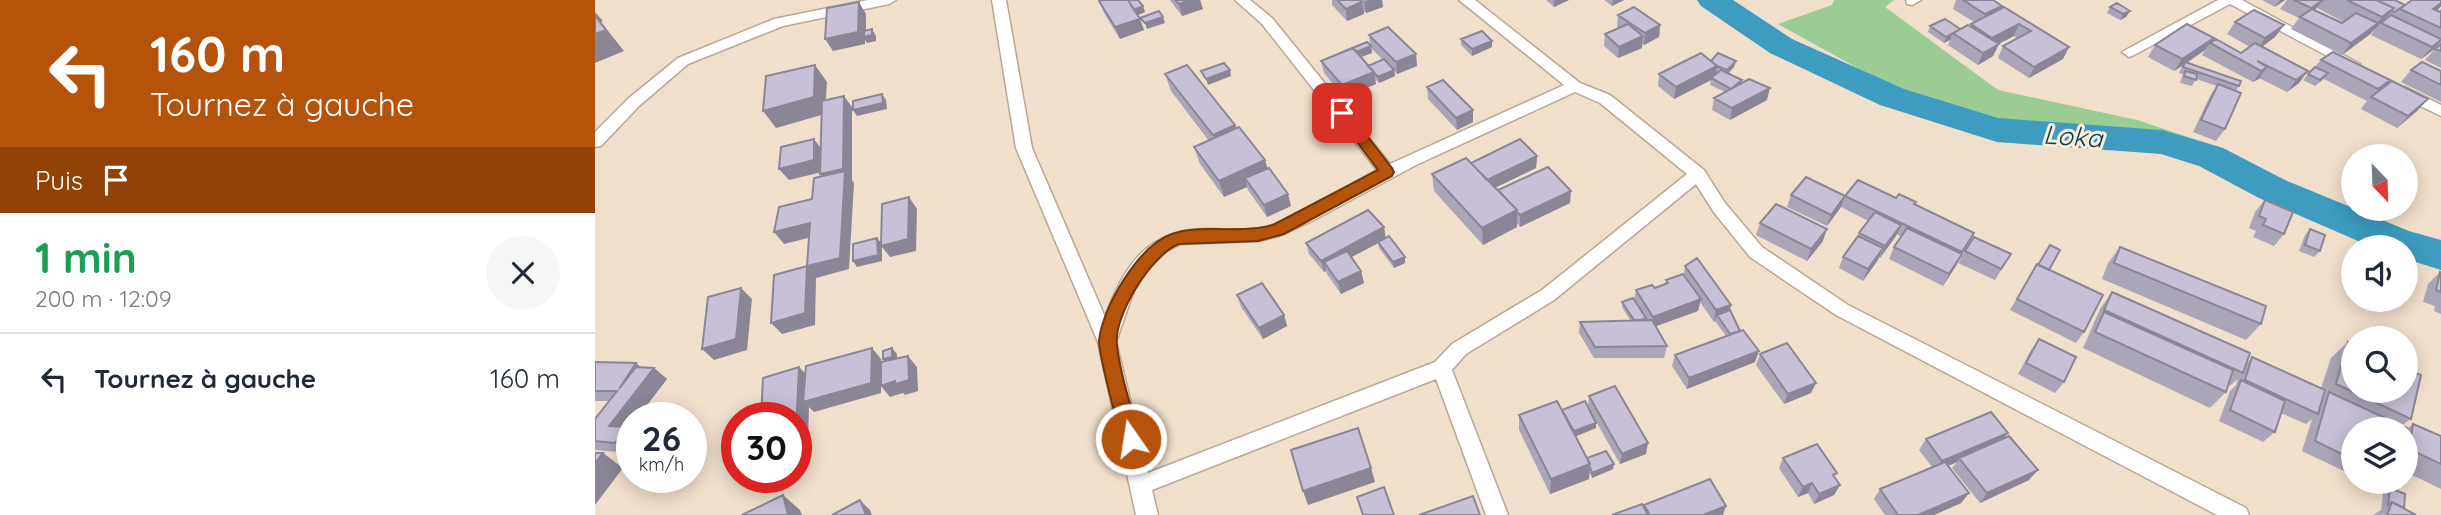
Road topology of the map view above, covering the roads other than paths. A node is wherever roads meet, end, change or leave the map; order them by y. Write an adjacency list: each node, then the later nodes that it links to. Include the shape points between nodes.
1 (889, 0): 11 (street, via 779,22 683,61)
2 (999, 0): 14 (street, via 1024,148)
3 (1242, 0): 12 (street, via 1267,21)
4 (1466, 0): 9 (street)
5 (2230, 0): 6 (street); 7 (street)
6 (2129, 52)
7 (2367, 72)
8 (2392, 85): 10 (street)
9 (1575, 86): 12 (street); 13 (street, via 1615,106)
10 (2441, 111)
11 (595, 142)
12 (1387, 172): 14 (street, via 1278,230 1178,238 1161,244 1129,284)
13 (1697, 174): 15 (street, via 1548,295 1459,349); 19 (street, via 1756,252 1842,310)
14 (1107, 342): 16 (street)
15 (1442, 368): 16 (street); 18 (street)
16 (1142, 485): 17 (street)
17 (1147, 515)
18 (1497, 515)
19 (2238, 515)

